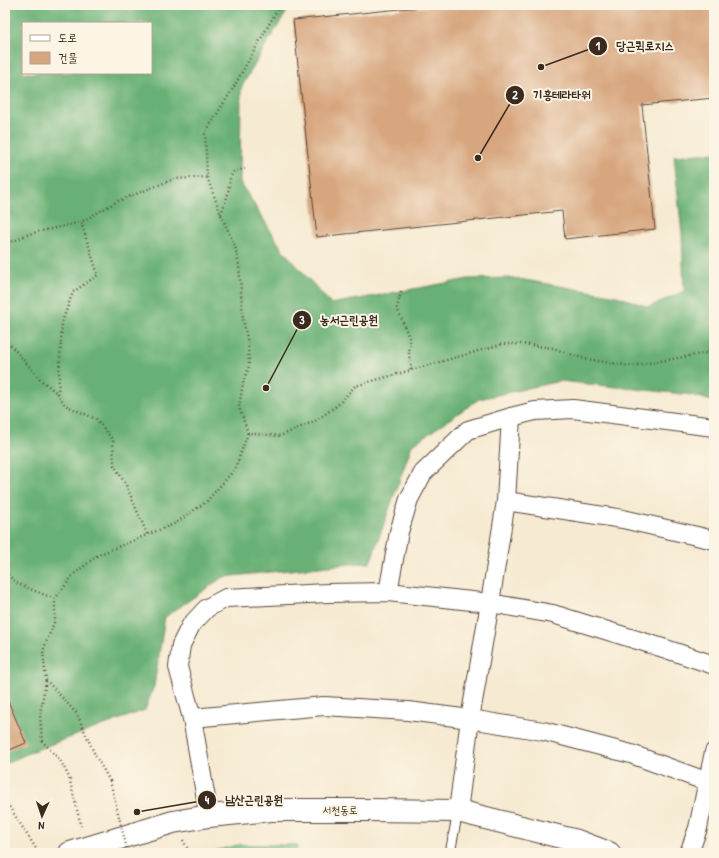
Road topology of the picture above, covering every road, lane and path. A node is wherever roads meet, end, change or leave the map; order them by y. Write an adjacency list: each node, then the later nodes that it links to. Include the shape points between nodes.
1 (280, 5): 3 (path, via 205,133)
2 (245, 169): 4 (path, via 234,170)
3 (207, 177): 4 (path); 5 (path, via 174,179 118,201)
4 (221, 215): 14 (path, via 235,246 239,265 243,319 248,343 248,366 239,407)
5 (81, 222): 6 (path, via 29,234); 11 (path, via 98,275 73,292 62,322)
6 (5, 245)
7 (401, 292): 10 (path, via 397,308 410,340 408,354)
8 (5, 339): 11 (path, via 41,380)
9 (714, 348): 10 (path, via 707,353 630,366 586,360 553,348 503,344)
10 (411, 371): 14 (path, via 355,386 339,404 317,420 280,436)
11 (58, 394): 16 (path, via 65,405 96,418 113,440 114,465)
12 (511, 417): 13 (street, via 535,411 573,409); 15 (street); 19 (street, via 468,430 423,473 409,499 399,532)
13 (714, 427)
14 (248, 433): 16 (path, via 235,469 207,500 176,523)
15 (506, 501): 17 (street, via 623,519); 21 (street)
16 (147, 534): 20 (path, via 98,555 74,574)
17 (714, 540)
18 (5, 572): 20 (path, via 18,584)
19 (388, 592): 21 (street); 24 (street, via 226,598 207,608 191,626 181,645 178,667)
20 (54, 600): 23 (path, via 55,620 43,651)
21 (490, 603): 22 (street, via 553,614); 25 (street)
22 (714, 665)
23 (46, 680): 31 (path, via 40,714 42,741 60,760 69,776); 34 (path, bridge, via 77,714 110,781)
24 (192, 718): 25 (street, via 324,706 408,711); 30 (street)
25 (470, 719): 27 (street, via 543,731 624,752); 29 (street)
26 (714, 752): 27 (street)
27 (708, 782): 37 (street, via 698,828)
28 (5, 800): 32 (path)
29 (458, 811): 30 (street, 서천동로, via 271,810); 35 (lane); 36 (street, 서천동로, via 577,841)
30 (208, 816): 33 (street, 서천동로, via 173,822)
31 (81, 826)
32 (39, 853)
33 (70, 853)
34 (128, 853)
35 (450, 853)
36 (609, 853)
37 (688, 853)

